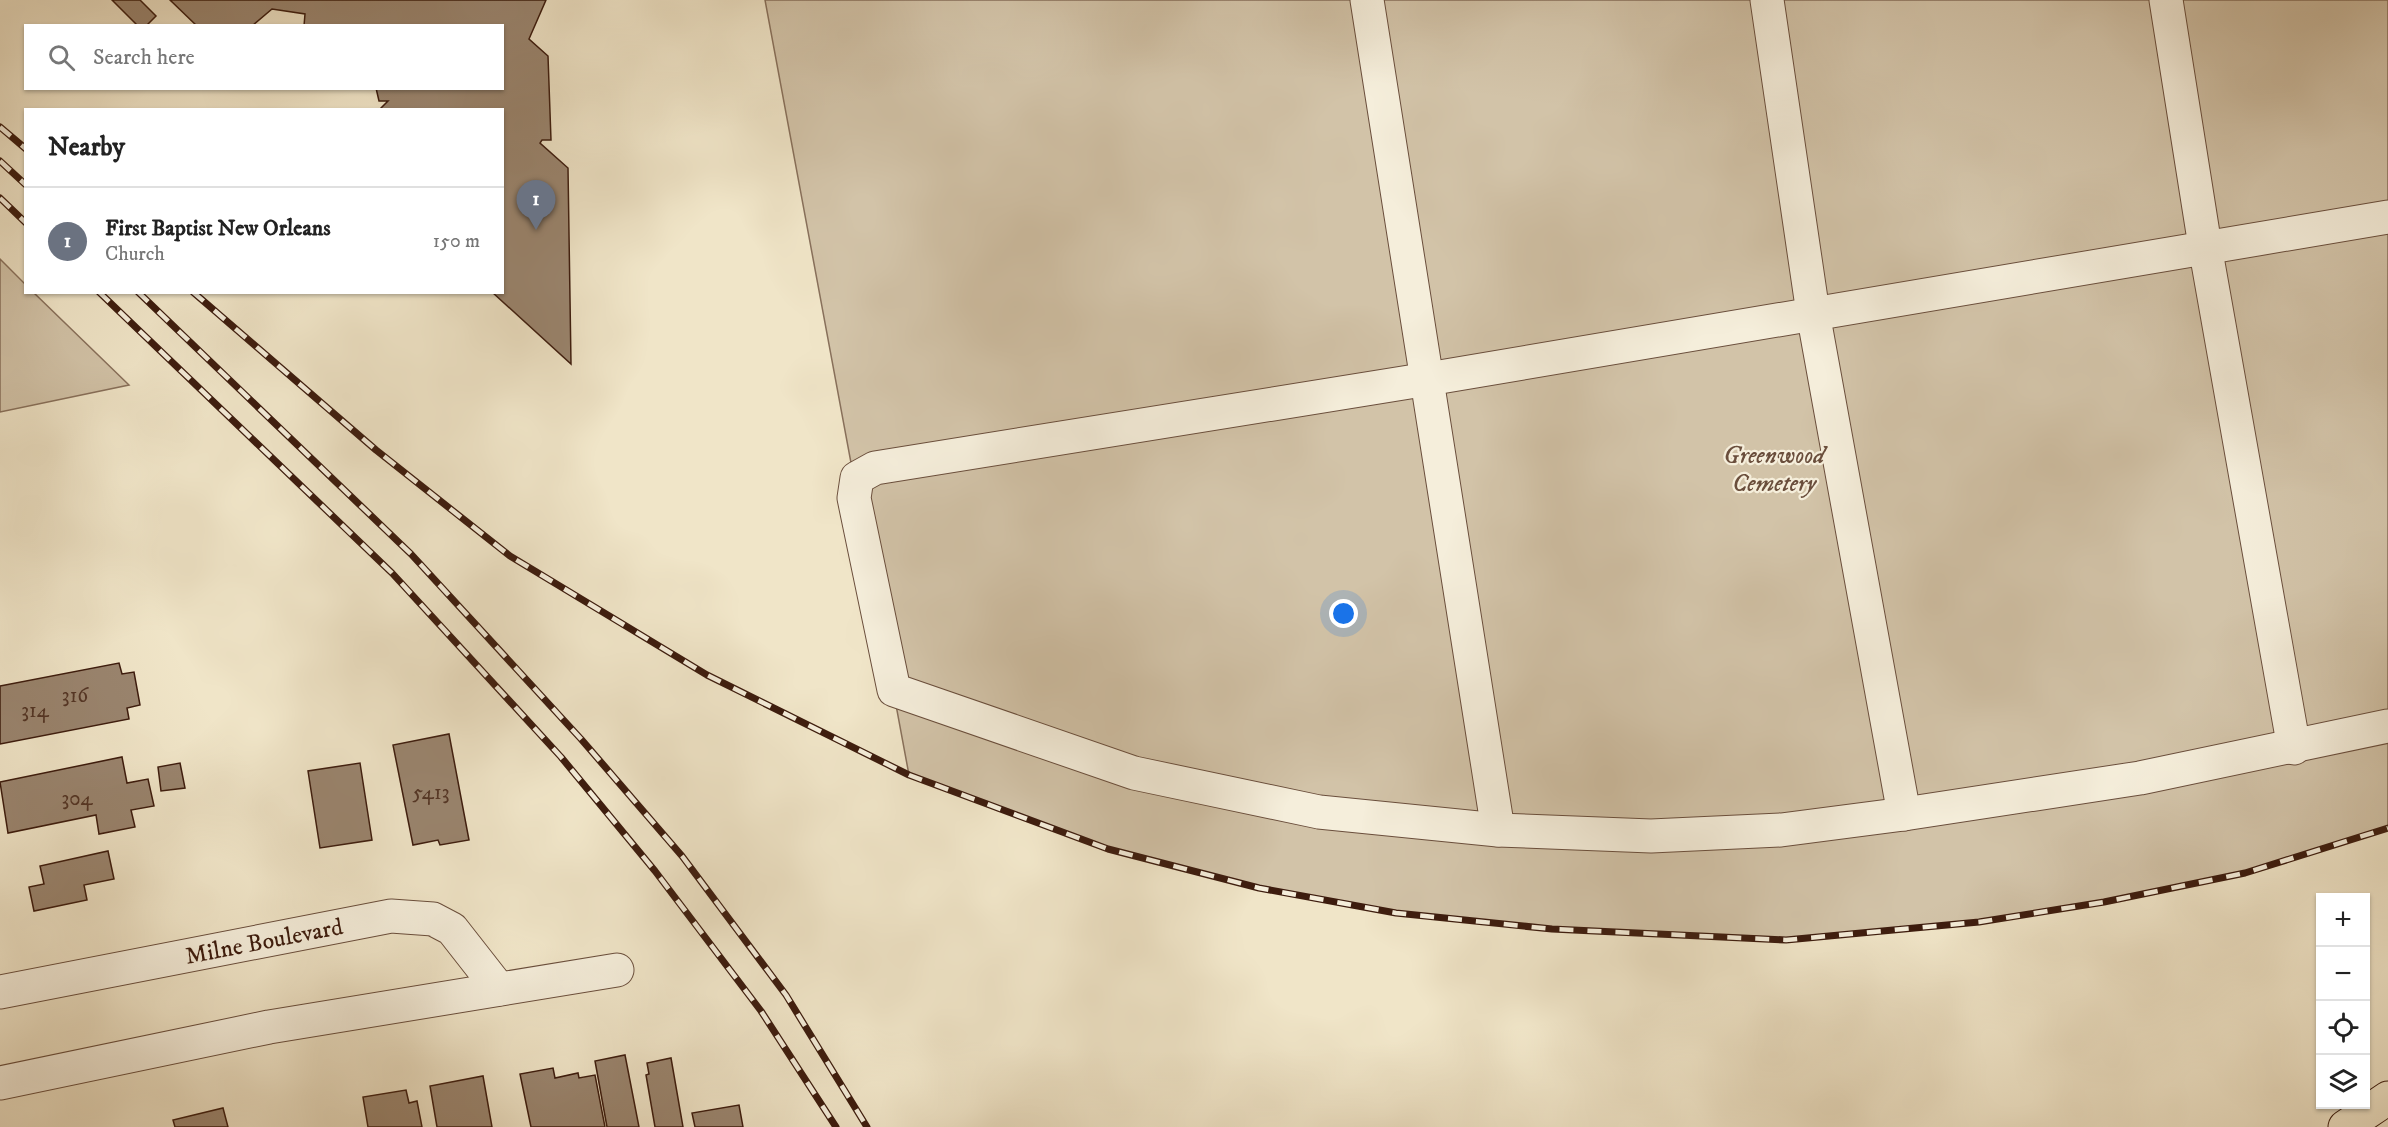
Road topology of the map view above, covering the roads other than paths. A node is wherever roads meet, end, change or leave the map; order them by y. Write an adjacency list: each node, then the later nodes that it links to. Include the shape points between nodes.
1 (1367, 0): 7 (street)
2 (1767, 0): 6 (street)
3 (2166, 0): 5 (street)
4 (2388, 217): 5 (street)
5 (2205, 246): 6 (street); 9 (street)
6 (1813, 313): 7 (street); 10 (street)
7 (1428, 379): 11 (street); 11 (street, via 875,468 857,478 854,498 894,690 1134,773 1319,812)
8 (2388, 726): 9 (street)
9 (2294, 748): 10 (street, via 2140,778)
10 (1904, 814): 11 (street, via 1781,830 1663,835)
11 (1498, 830)
12 (617, 970): 13 (street)
13 (499, 989): 14 (street, Milne Boulevard, via 452,929 433,919 391,916); 16 (street, via 269,1027)
14 (0, 992)
15 (2388, 1077): 17 (highway)
16 (0, 1083)
17 (2370, 1092)
18 (2388, 1098): 21 (highway)
19 (2349, 1109): 20 (highway)
20 (2328, 1127)
21 (2345, 1127)

